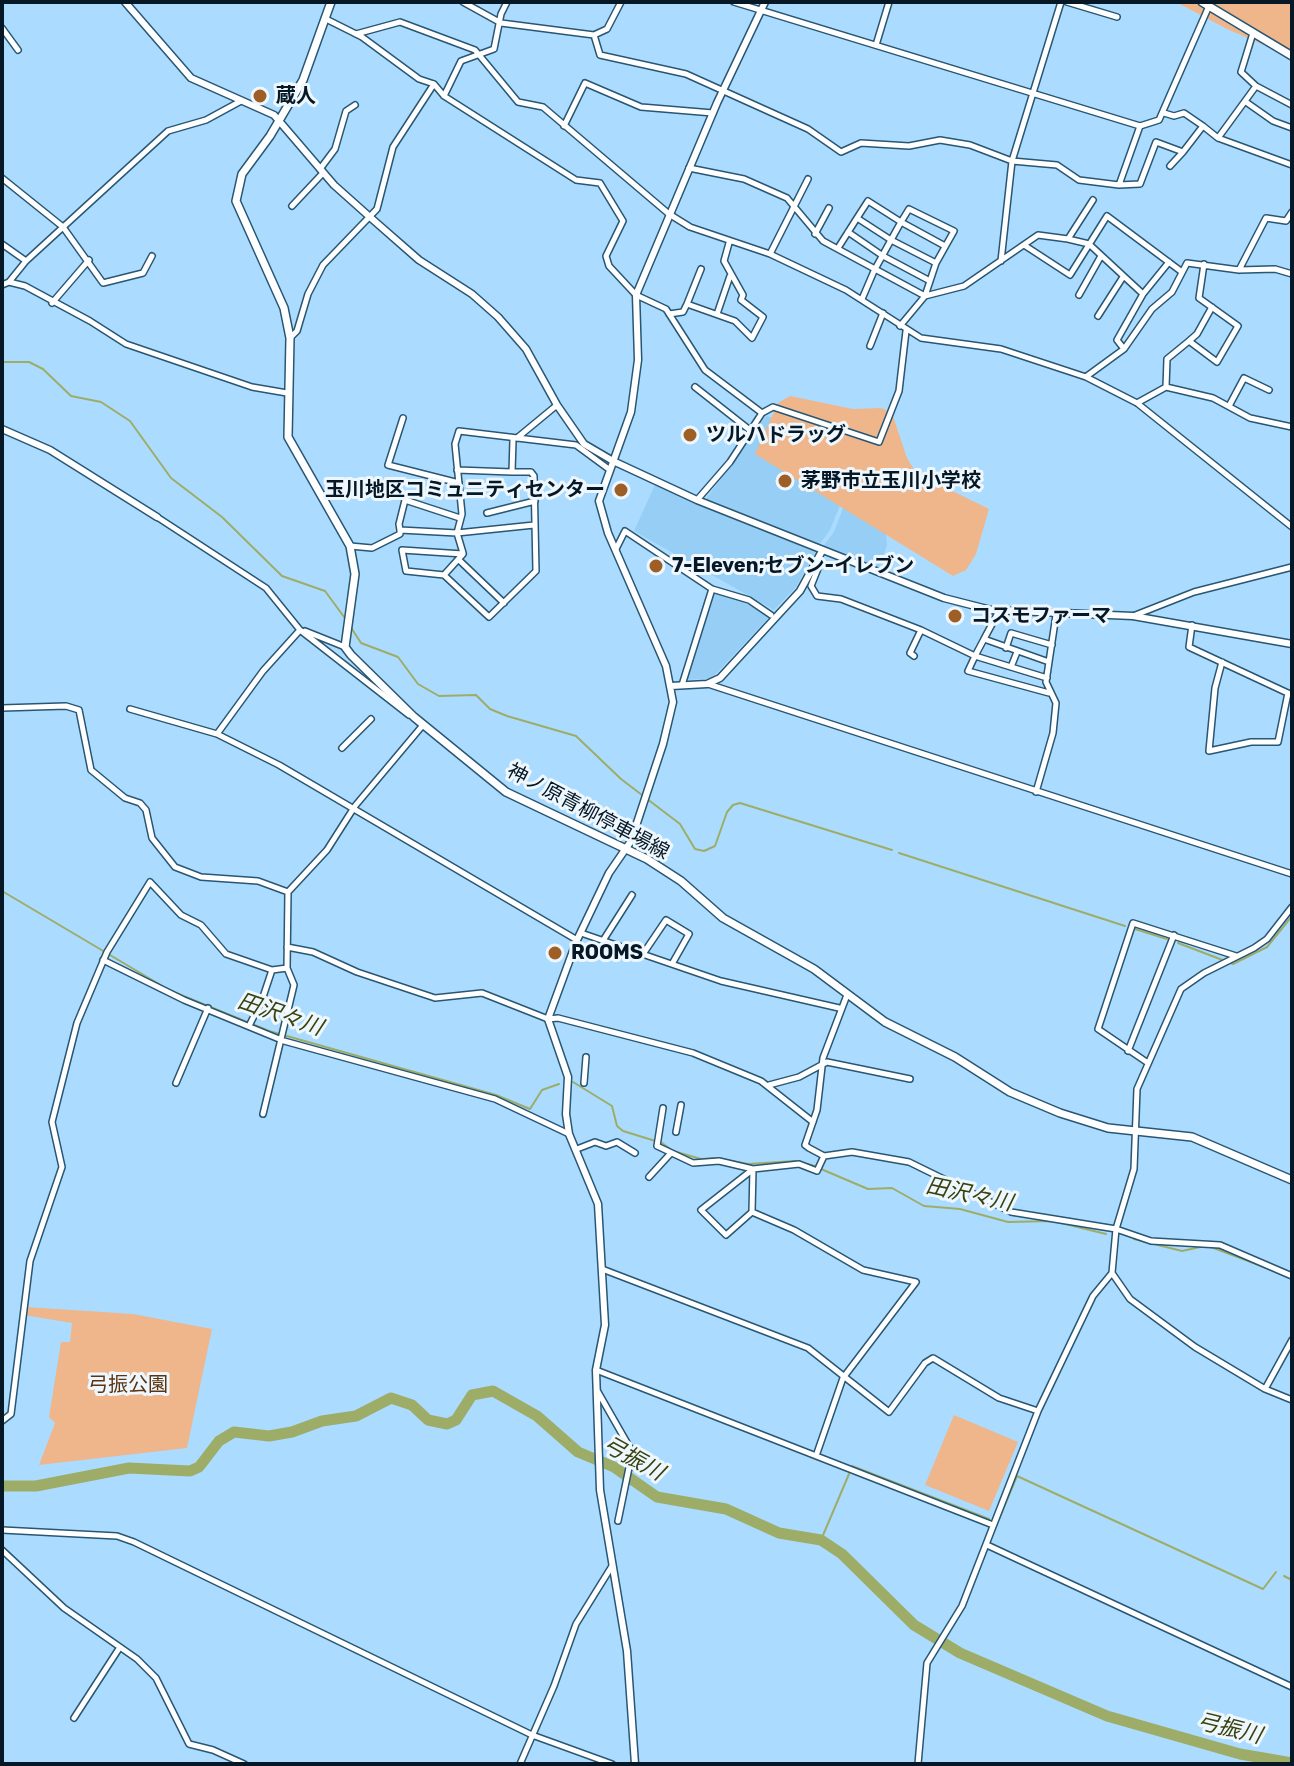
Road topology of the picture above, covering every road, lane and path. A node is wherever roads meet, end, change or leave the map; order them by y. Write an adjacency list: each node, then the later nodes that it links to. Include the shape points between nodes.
1 (125, 2): 28 (street, via 191,78)
2 (331, 2): 13 (main road)
3 (463, 2): 14 (street)
4 (507, 2): 14 (street)
5 (621, 2): 18 (street, via 607,29)
6 (734, 2): 11 (street)
7 (765, 2): 11 (street)
8 (889, 2): 19 (street)
9 (1064, 2): 12 (street); 26 (street)
10 (1206, 4): 16 (main road); 33 (street)
11 (761, 11): 19 (street); 25 (street)
12 (1117, 17)
13 (326, 19): 17 (street); 34 (main road, via 303,80)
14 (501, 23): 18 (street); 21 (street, via 494,49)
15 (2, 28): 20 (street)
16 (1253, 33): 22 (main road); 24 (street, via 1241,72)
17 (356, 34): 21 (street, via 400,22); 23 (street)
18 (594, 35): 25 (street, via 600,55 686,74)
19 (876, 45): 26 (street)
20 (18, 50)
21 (480, 56): 27 (street, via 461,61); 35 (street, via 518,102 543,107)
22 (1292, 56)
23 (434, 84): 27 (street); 55 (street, via 393,147)
24 (1256, 86): 29 (street); 31 (street)
25 (724, 90): 32 (street); 41 (street, via 808,129 841,152 861,143 909,146 940,140)
26 (1034, 92): 36 (street); 41 (street)
27 (444, 96): 90 (street, via 576,180 600,183 623,221 606,261)
28 (241, 101): 34 (street); 58 (street, via 206,120 168,131)
29 (1246, 102): 38 (street); 39 (street)
30 (355, 105): 45 (street, via 346,111 335,149)
31 (1292, 105)
32 (713, 113): 35 (street, via 641,107 585,83); 44 (street)
33 (1164, 113): 36 (street); 37 (street, via 1184,113)
34 (280, 121): 45 (street); 102 (main road, via 242,174 236,201 284,308)
35 (564, 126): 54 (street)
36 (1140, 126): 48 (street)
37 (1203, 126): 39 (street); 40 (street)
38 (1292, 128)
39 (1218, 138): 42 (street)
40 (1183, 152): 43 (street); 48 (street, via 1156,142 1140,184)
41 (1012, 161): 48 (street, via 1057,165 1079,180); 75 (street)
42 (1292, 165)
43 (1170, 166)
44 (689, 168): 51 (street, via 744,179 787,198); 54 (street)
45 (321, 171): 50 (street); 55 (street)
46 (808, 179): 51 (street)
47 (3, 180): 58 (street)
48 (1119, 185)
49 (1093, 200): 61 (street)
50 (292, 206)
51 (795, 207): 60 (street); 69 (street)
52 (829, 208): 60 (street)
53 (1292, 212): 80 (street, via 1286,221 1266,218)
54 (669, 214): 63 (street); 90 (street)
55 (371, 218): 102 (street, via 323,265); 112 (street, via 513,331)
56 (857, 218): 57 (street, via 868,201); 59 (street); 62 (street)
57 (901, 222): 62 (street); 67 (street); 67 (street, via 909,209 954,231)
58 (63, 227): 73 (street); 74 (street)
59 (848, 232): 68 (street); 71 (street)
60 (815, 234): 68 (street)
61 (1068, 239): 65 (street); 66 (street, via 1038,235)
62 (891, 240): 71 (street); 77 (street)
63 (729, 243): 69 (street); 84 (street, via 724,261)
64 (2, 244): 74 (street)
65 (1089, 244): 66 (street, via 1070,275); 72 (street); 76 (street, via 1107,216)
66 (1024, 245): 75 (street)
67 (945, 246): 77 (street)
68 (838, 248): 81 (street)
69 (770, 254): 93 (street)
70 (152, 256): 73 (street, via 143,273 103,283)
71 (883, 256): 81 (street); 86 (street)
72 (1101, 256): 85 (street); 91 (street)
73 (89, 260): 94 (street)
74 (26, 261): 87 (street)
75 (1001, 262): 92 (street, via 964,286)
76 (1169, 262): 82 (street); 89 (street)
77 (936, 263): 86 (street)
78 (1204, 264): 80 (street); 82 (street, via 1187,263); 96 (street, via 1199,298)
79 (701, 269): 95 (street)
80 (1239, 270): 83 (street)
81 (874, 271): 92 (street); 93 (street)
82 (1182, 272): 105 (street, via 1172,292 1152,309)
83 (1292, 274)
84 (730, 275): 99 (street); 99 (street, via 741,300 763,317 752,338 735,321)
85 (1123, 277): 89 (street); 100 (street)
86 (930, 281): 92 (street)
87 (9, 282): 88 (street); 94 (street)
88 (2, 285)
89 (1143, 294): 105 (street, via 1117,340)
90 (636, 295): 98 (street, via 658,303); 120 (street, via 638,360 631,412)
91 (1079, 295)
92 (925, 296): 101 (street)
93 (862, 299): 97 (street)
94 (52, 303): 110 (street, via 126,344 252,387)
95 (687, 304): 98 (street, via 683,312); 99 (street)
96 (1212, 307): 103 (street); 103 (street, via 1238,326 1217,362)
97 (883, 313): 101 (street); 104 (street)
98 (669, 314): 114 (street, via 705,370)
99 (717, 314)
100 (1098, 316)
101 (903, 328): 106 (street, via 928,340 1021,354); 114 (street, via 899,391 879,442 773,407)
102 (290, 338): 110 (main road)
103 (1189, 341): 108 (street, via 1167,359)
104 (870, 346)
105 (1124, 349): 106 (street)
106 (1086, 377): 111 (street)
107 (695, 387): 118 (street)
108 (1166, 387): 111 (street); 113 (street)
109 (1269, 390): 113 (street, via 1244,378)
110 (287, 393): 134 (main road, via 288,437)
111 (1137, 403): 131 (street)
112 (557, 405): 119 (street); 120 (street, via 584,444)
113 (1229, 407): 116 (street, via 1250,418)
114 (762, 413): 118 (street)
115 (403, 418): 124 (street, via 388,465)
116 (1292, 427)
117 (2, 429): 128 (street, via 50,450)
118 (751, 431): 125 (street)
119 (515, 439): 121 (street, via 459,431); 122 (street, via 576,445); 123 (street)
120 (613, 461): 122 (street); 125 (street)
121 (457, 470): 123 (street); 124 (street)
122 (611, 470): 135 (street, via 599,501)
123 (512, 472): 126 (street, via 531,472)
124 (459, 483): 129 (street)
125 (697, 500): 136 (street)
126 (535, 501): 127 (street); 130 (street)
127 (487, 513)
128 (157, 517): 148 (street, via 266,588)
129 (460, 518): 132 (street, via 405,500); 133 (street)
130 (534, 525): 133 (street); 142 (street, via 536,571)
131 (1292, 527)
132 (400, 530): 133 (street); 134 (street, via 372,548)
133 (457, 533): 137 (street)
134 (350, 546): 153 (main road, via 355,574)
135 (616, 549): 141 (street, via 625,531); 164 (street)
136 (822, 551): 138 (street); 143 (street, via 901,584)
137 (461, 557): 140 (street); 140 (street, via 402,550 406,571); 142 (street)
138 (817, 562): 149 (street, via 811,586 817,596 841,599); 162 (street, via 775,619 720,678)
139 (1292, 567): 146 (street, via 1194,592)
140 (444, 575): 142 (street, via 489,617)
141 (712, 589): 144 (street, via 749,600); 163 (street)
142 (504, 603)
143 (999, 611): 145 (street); 150 (street)
144 (771, 615)
145 (1056, 615): 146 (street); 152 (street)
146 (1133, 616): 147 (street)
147 (1192, 624): 151 (street); 159 (street, via 1189,647)
148 (300, 630): 153 (street); 169 (street); 172 (street)
149 (921, 630): 156 (street, via 910,653); 157 (street)
150 (984, 639): 154 (street); 157 (street)
151 (1292, 644)
152 (1052, 645): 154 (street, via 1011,633); 158 (street)
153 (345, 647): 169 (main road, 神ノ原青柳停車場線)
154 (1006, 648): 155 (street)
155 (1017, 652): 158 (street); 160 (street)
156 (914, 656)
157 (975, 656): 160 (street); 165 (street, via 968,671)
158 (1049, 662): 161 (street)
159 (1222, 662): 166 (street); 166 (street, via 1209,751 1278,742)
160 (1011, 667): 161 (street)
161 (1047, 678): 165 (street)
162 (707, 684): 163 (street); 174 (street)
163 (682, 685): 164 (street)
164 (671, 686): 176 (street, via 670,721)
165 (1049, 693): 174 (street, via 1056,703 1053,733)
166 (1290, 694)
167 (2, 708): 178 (street, via 79,710 91,770 125,798 140,803 152,838 175,867 201,877 258,881)
168 (130, 709): 172 (street)
169 (414, 717): 171 (main road, 神ノ原青柳停車場線)
170 (371, 719): 173 (street)
171 (424, 724): 175 (street); 176 (main road, 神ノ原青柳停車場線, via 506,792)
172 (217, 734): 175 (street)
173 (342, 748)
174 (1036, 792): 177 (street)
175 (355, 806): 178 (street, via 327,850); 182 (street, via 469,878)
176 (627, 848): 182 (street); 191 (main road, 神ノ原青柳停車場線, via 681,881 723,918 814,969)
177 (1292, 874)
178 (288, 892): 184 (street)
179 (632, 895): 183 (street)
180 (1292, 907): 186 (street, via 1267,939)
181 (1174, 935): 186 (street); 197 (street); 197 (street, via 1133,923 1098,1029)
182 (579, 936): 183 (street); 194 (street)
183 (604, 939): 185 (street)
184 (287, 947): 189 (street); 194 (street, via 435,998 482,993)
185 (643, 954): 188 (street); 188 (street, via 666,920 689,934)
186 (1237, 956): 199 (street, via 1181,989)
187 (105, 957): 190 (street, via 150,882 226,954); 192 (street); 231 (street, via 77,1023 52,1122 62,1167 30,1261 11,1414)
188 (672, 964): 193 (street)
189 (287, 968): 190 (street); 196 (street, via 294,985)
190 (272, 970): 195 (street)
191 (847, 995): 193 (street); 210 (main road, 神ノ原青柳停車場線, via 1022,1099 1076,1119)
192 (208, 1008): 195 (street); 202 (street)
193 (839, 1008): 200 (street)
194 (548, 1019): 204 (street, via 693,1053); 211 (street, via 568,1077)
195 (250, 1024): 196 (street)
196 (284, 1041): 207 (street); 211 (street, via 495,1099)
197 (1128, 1051): 199 (street)
198 (586, 1057): 203 (street)
199 (1148, 1063): 210 (street, via 1137,1089)
200 (822, 1065): 201 (street); 204 (street); 208 (street)
201 (910, 1079)
202 (176, 1083)
203 (584, 1083)
204 (769, 1085): 208 (street)
205 (681, 1105): 209 (street)
206 (663, 1108): 214 (street, via 657,1146)
207 (263, 1114)
208 (813, 1122): 215 (street, via 805,1145)
209 (676, 1132)
210 (1137, 1132): 218 (main road, 神ノ原青柳停車場線, via 1192,1137); 220 (street, via 1134,1169)
211 (569, 1134): 212 (street)
212 (577, 1149): 213 (street, via 617,1142); 221 (street, via 596,1195)
213 (635, 1153)
214 (671, 1153): 216 (street, via 693,1163 719,1161); 217 (street)
215 (824, 1156): 216 (street, via 819,1167); 220 (street, via 852,1152 888,1157 921,1166 1011,1212)
216 (753, 1169): 219 (street); 219 (street, via 701,1210 726,1235)
217 (649, 1177)
218 (1292, 1180)
219 (752, 1212): 226 (street, via 863,1270 916,1282)
220 (1116, 1229): 222 (street); 223 (street, via 1151,1241 1220,1245)
221 (602, 1269): 225 (street, via 605,1325); 226 (street, via 808,1348)
222 (1112, 1273): 228 (street, via 1130,1299 1152,1317); 230 (street, via 1093,1296)
223 (1292, 1276)
224 (1292, 1340): 228 (street)
225 (596, 1370): 227 (street); 232 (street)
226 (843, 1378): 230 (street, via 889,1412 933,1358 999,1398); 232 (street)
227 (597, 1389): 233 (street, via 630,1448); 238 (street, via 600,1490)
228 (1265, 1389): 229 (street)
229 (1292, 1400)
230 (1038, 1411): 234 (street)
231 (2, 1421)
232 (816, 1456): 234 (street)
233 (618, 1521)
234 (993, 1525): 236 (street)
235 (2, 1530): 242 (street, via 117,1536 134,1542)
236 (987, 1545): 240 (street); 247 (street, via 962,1606 925,1671)
237 (2, 1550): 239 (street, via 64,1608)
238 (613, 1565): 242 (street, via 576,1624); 246 (street, via 627,1651)
239 (120, 1647): 241 (street); 243 (street, via 164,1688 189,1744)
240 (1292, 1687)
241 (74, 1718)
242 (532, 1735): 244 (street); 245 (street)
243 (244, 1764)
244 (520, 1764)
245 (612, 1764)
246 (635, 1764)
247 (918, 1764)

